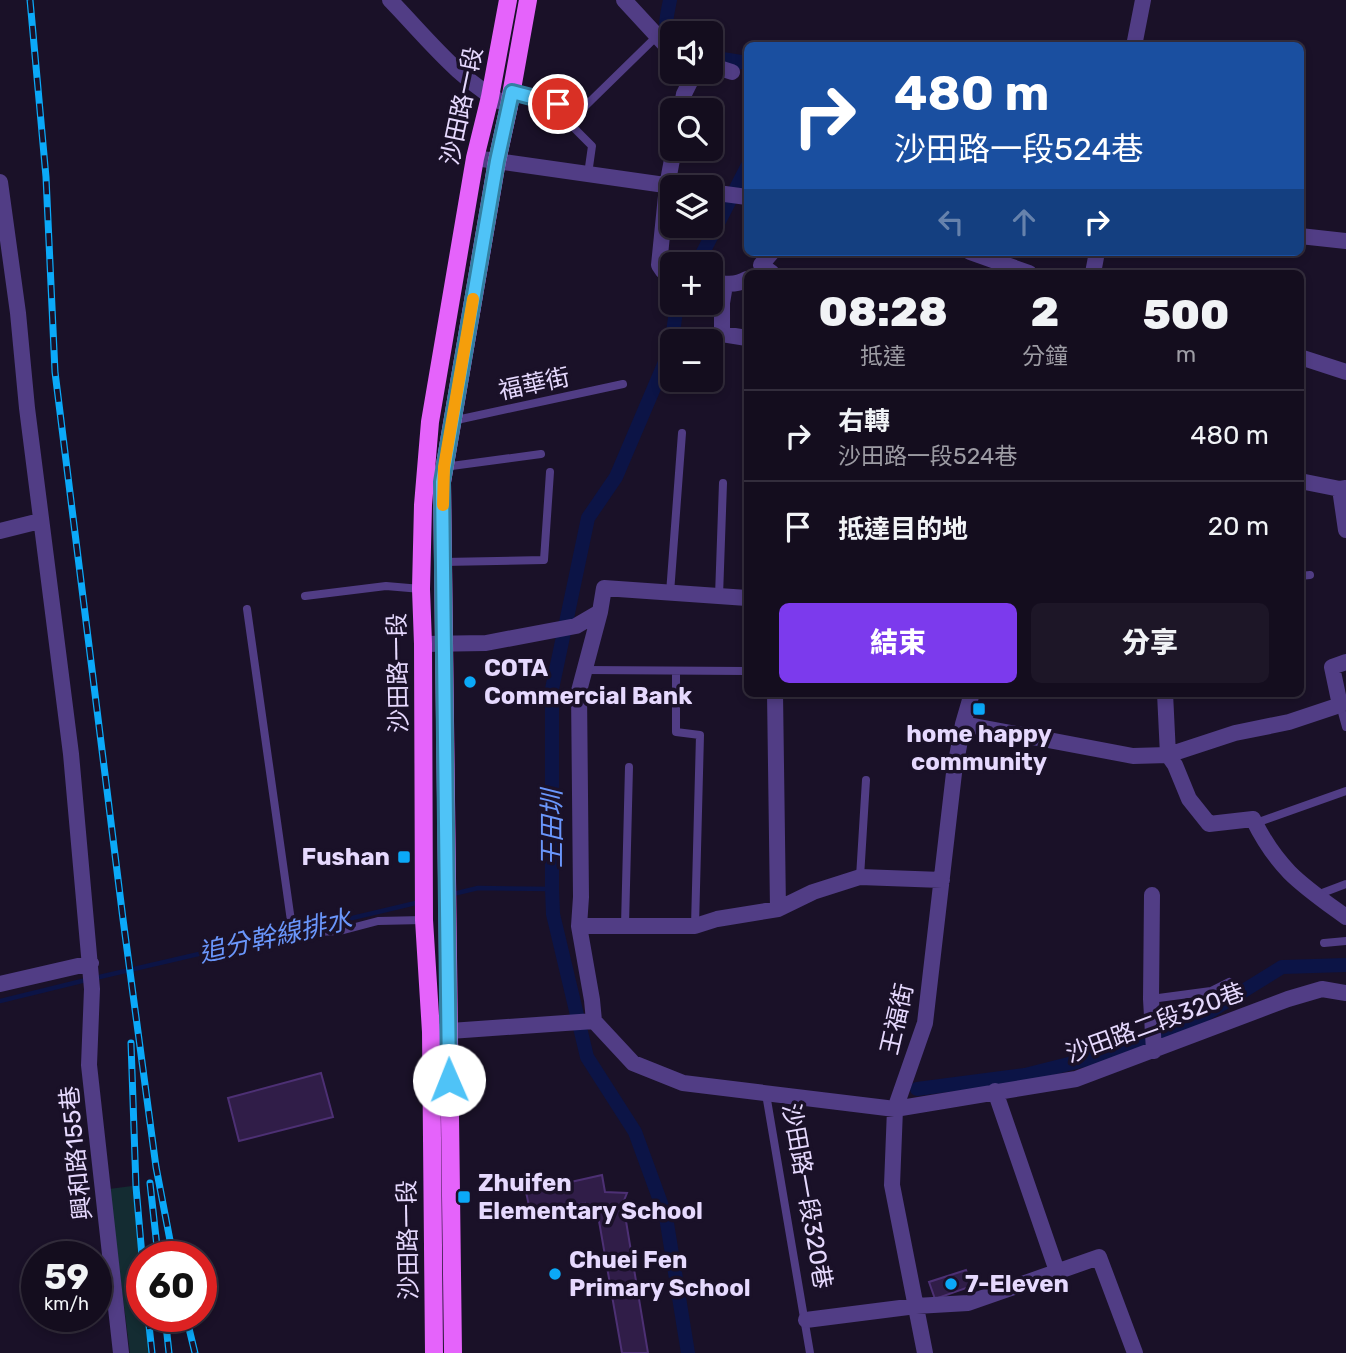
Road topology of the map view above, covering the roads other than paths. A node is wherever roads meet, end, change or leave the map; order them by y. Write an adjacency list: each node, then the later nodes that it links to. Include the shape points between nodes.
1 (390, 0): 11 (street)
2 (508, 0): 11 (main road, 沙田路一段)
3 (528, 0): 12 (main road, 沙田路一段)
4 (624, 0): 6 (street)
5 (1143, 0): 8 (street)
6 (657, 36): 7 (street); 13 (lane)
7 (660, 39)
8 (1136, 42)
9 (723, 69): 10 (street)
10 (732, 72)
11 (490, 97): 12 (street); 14 (main road, 沙田路一段)
12 (511, 99): 13 (lane, via 558,104); 15 (main road, 沙田路一段)
13 (569, 122): 16 (lane, via 592,146)
14 (475, 158): 15 (street); 46 (main road, 沙田路一段, via 430,422)
15 (497, 161): 16 (street); 32 (main road, 沙田路一段)
16 (588, 174): 18 (street)
17 (0, 182): 40 (street, 興和路155巷)
18 (660, 184)
19 (723, 194): 20 (street)
20 (744, 197)
21 (1304, 237): 22 (street)
22 (1346, 242)
23 (981, 256): 24 (street)
24 (1021, 270)
25 (744, 281): 26 (street)
26 (723, 283)
27 (722, 315): 28 (street, via 722,334)
28 (744, 338)
29 (1304, 358): 30 (street)
30 (1346, 372)
31 (623, 384): 32 (lane, 福華街)
32 (452, 421): 35 (main road, 沙田路一段)
33 (682, 433): 47 (lane)
34 (541, 454): 35 (lane)
35 (444, 467): 43 (main road, 沙田路一段)
36 (550, 472): 43 (lane, via 544,560)
37 (1304, 482): 39 (street)
38 (723, 484): 49 (lane)
39 (1343, 488): 41 (street)
40 (40, 521): 42 (street); 83 (street, 興和路155巷, via 71,754)
41 (1346, 530)
42 (0, 531)
43 (443, 562): 53 (main road, 沙田路一段)
44 (1310, 575): 45 (lane)
45 (1304, 576)
46 (421, 589): 48 (lane, via 386,586); 54 (main road, 沙田路一段)
47 (670, 593): 49 (street); 52 (street, via 604,588)
48 (305, 596)
49 (719, 596): 50 (street)
50 (744, 598)
51 (247, 609): 77 (lane, via 292,928 340,931 378,921)
52 (600, 612): 53 (street, via 576,626 486,643); 56 (street)
53 (444, 643): 54 (street); 89 (main road, 沙田路一段)
54 (423, 644): 77 (main road, 沙田路一段)
55 (1346, 662): 62 (street, via 1332,667)
56 (585, 670): 57 (lane); 79 (street, via 579,691)
57 (676, 671): 58 (lane); 80 (lane, via 676,732 700,735)
58 (744, 671)
59 (775, 697): 75 (street)
60 (971, 697): 63 (street, 王福街)
61 (1165, 697): 65 (street)
62 (1340, 705): 64 (lane); 65 (street)
63 (963, 724): 65 (street, via 1133,755); 71 (street, 王福街)
64 (1346, 727)
65 (1168, 755): 69 (street, via 1189,799 1209,824 1247,818)
66 (629, 767): 78 (lane)
67 (866, 780): 70 (lane)
68 (1346, 791): 69 (lane)
69 (1255, 823): 74 (street, via 1270,852 1292,877)
70 (860, 877): 71 (street); 75 (street)
71 (942, 880): 93 (street, 王福街, via 925,1023)
72 (1346, 884): 74 (lane)
73 (1152, 895): 87 (street)
74 (1317, 895): 76 (street)
75 (778, 909): 80 (street)
76 (1346, 918)
77 (424, 920): 89 (main road, 沙田路一段)
78 (625, 925): 79 (street); 80 (street)
79 (579, 926): 88 (street)
80 (695, 926)
81 (1346, 941): 82 (lane)
82 (1324, 943)
83 (91, 963): 85 (street); 99 (street, 興和路155巷, via 89,1065)
84 (1228, 982): 87 (lane, via 1212,991)
85 (0, 984)
86 (1346, 993): 90 (street, 沙田路二段320巷, via 1322,989 1288,999)
87 (1151, 999): 90 (street)
88 (593, 1021): 89 (street); 92 (street, via 633,1063 684,1083)
89 (439, 1032): 96 (main road, 沙田路一段); 97 (main road, 沙田路一段)
90 (1154, 1051): 91 (street, 沙田路二段320巷, via 1076,1079)
91 (995, 1091): 93 (street, 沙田路二段320巷); 94 (street)
92 (766, 1093): 93 (street, 沙田路一段320巷); 98 (lane, 沙田路一段320巷)
93 (895, 1109): 95 (street, 王福街, via 892,1185)
94 (1057, 1271): 95 (street, via 968,1303); 104 (street, via 1099,1257)
95 (916, 1306): 98 (street); 103 (street, 王福街)
96 (453, 1316): 97 (main road); 101 (main road, 沙田路一段)
97 (433, 1318): 100 (main road, 沙田路一段)
98 (806, 1320): 102 (lane, 沙田路一段320巷)
99 (121, 1353)
100 (433, 1353)
101 (453, 1353)
102 (810, 1353)
103 (925, 1353)
104 (1135, 1353)

